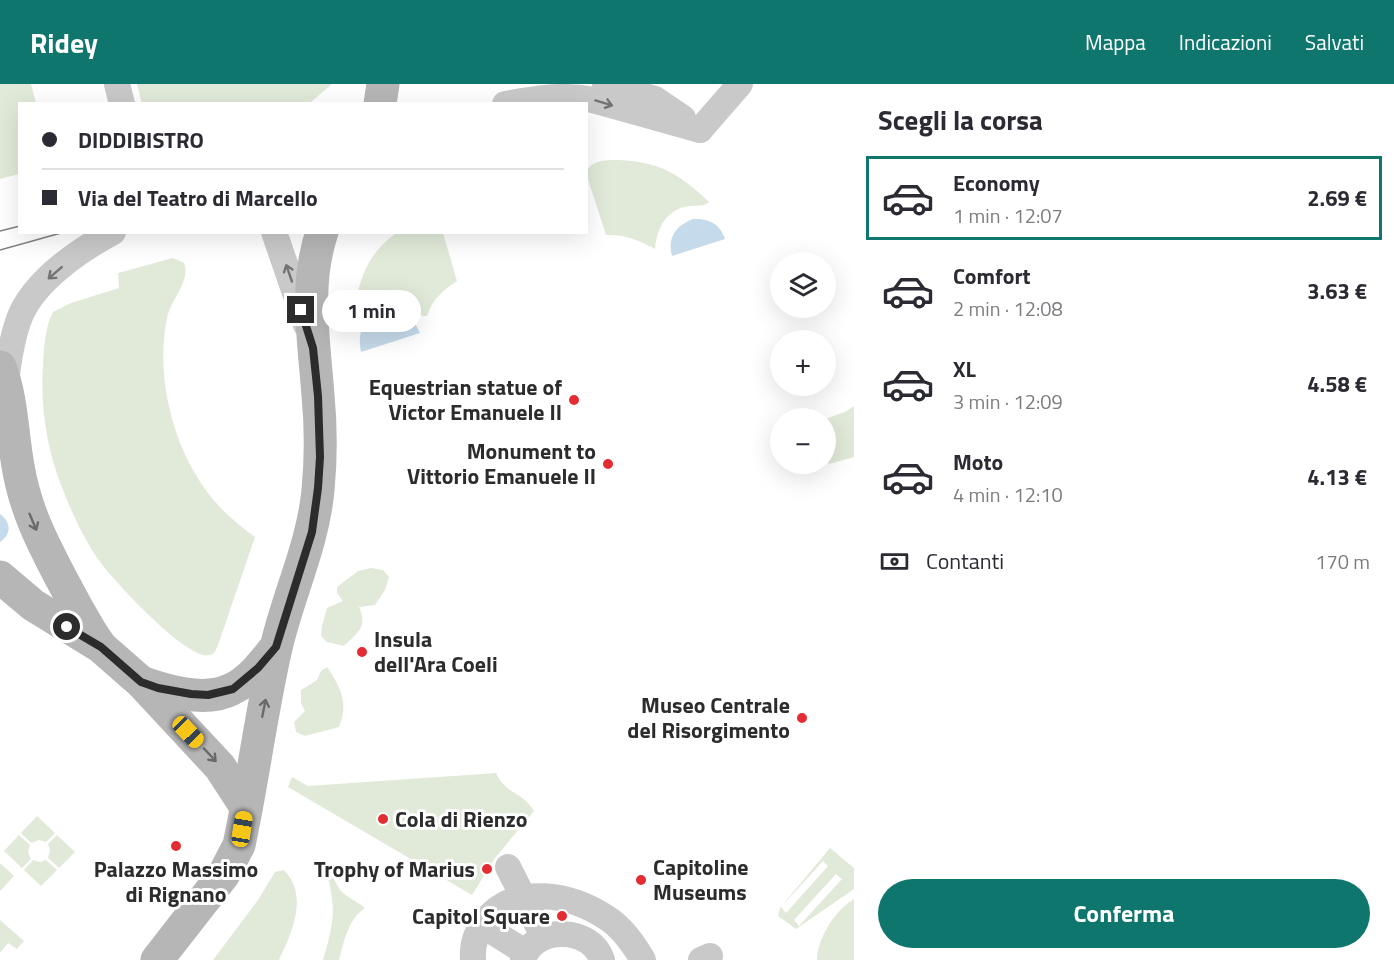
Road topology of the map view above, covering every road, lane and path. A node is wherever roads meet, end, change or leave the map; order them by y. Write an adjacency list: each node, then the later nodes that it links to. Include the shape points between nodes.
1 (117, 84): 5 (street)
2 (383, 84): 6 (street)
3 (605, 84): 8 (street, via 654,99)
4 (740, 84): 8 (street)
5 (122, 102)
6 (380, 102)
7 (517, 102): 8 (street, one-way to 8, via 574,96)
8 (700, 130)
9 (275, 234): 12 (street, one-way to 9)
10 (321, 234): 12 (street, via 312,275)
11 (108, 235): 13 (street, one-way to 13, via 70,260 27,304)
12 (313, 348): 16 (street, via 320,440 316,508)
13 (3, 374): 15 (street, one-way to 15, via 27,508)
14 (0, 577): 15 (street, via 33,605)
15 (101, 647): 17 (street)
16 (276, 647): 17 (street, via 244,681 222,693 191,694); 18 (street, one-way to 16)
17 (141, 682): 18 (street, one-way to 18, via 220,767)
18 (246, 807): 23 (street, via 239,845 230,865)
19 (508, 867): 20 (street)
20 (523, 898): 21 (street, via 500,905); 22 (street); 26 (street, via 547,896 591,909 615,924)
21 (482, 925): 22 (street); 24 (street, via 474,943)
22 (530, 949): 25 (street, via 564,933 584,939 601,954)
23 (157, 960)
24 (473, 960)
25 (602, 960)
26 (644, 960)

